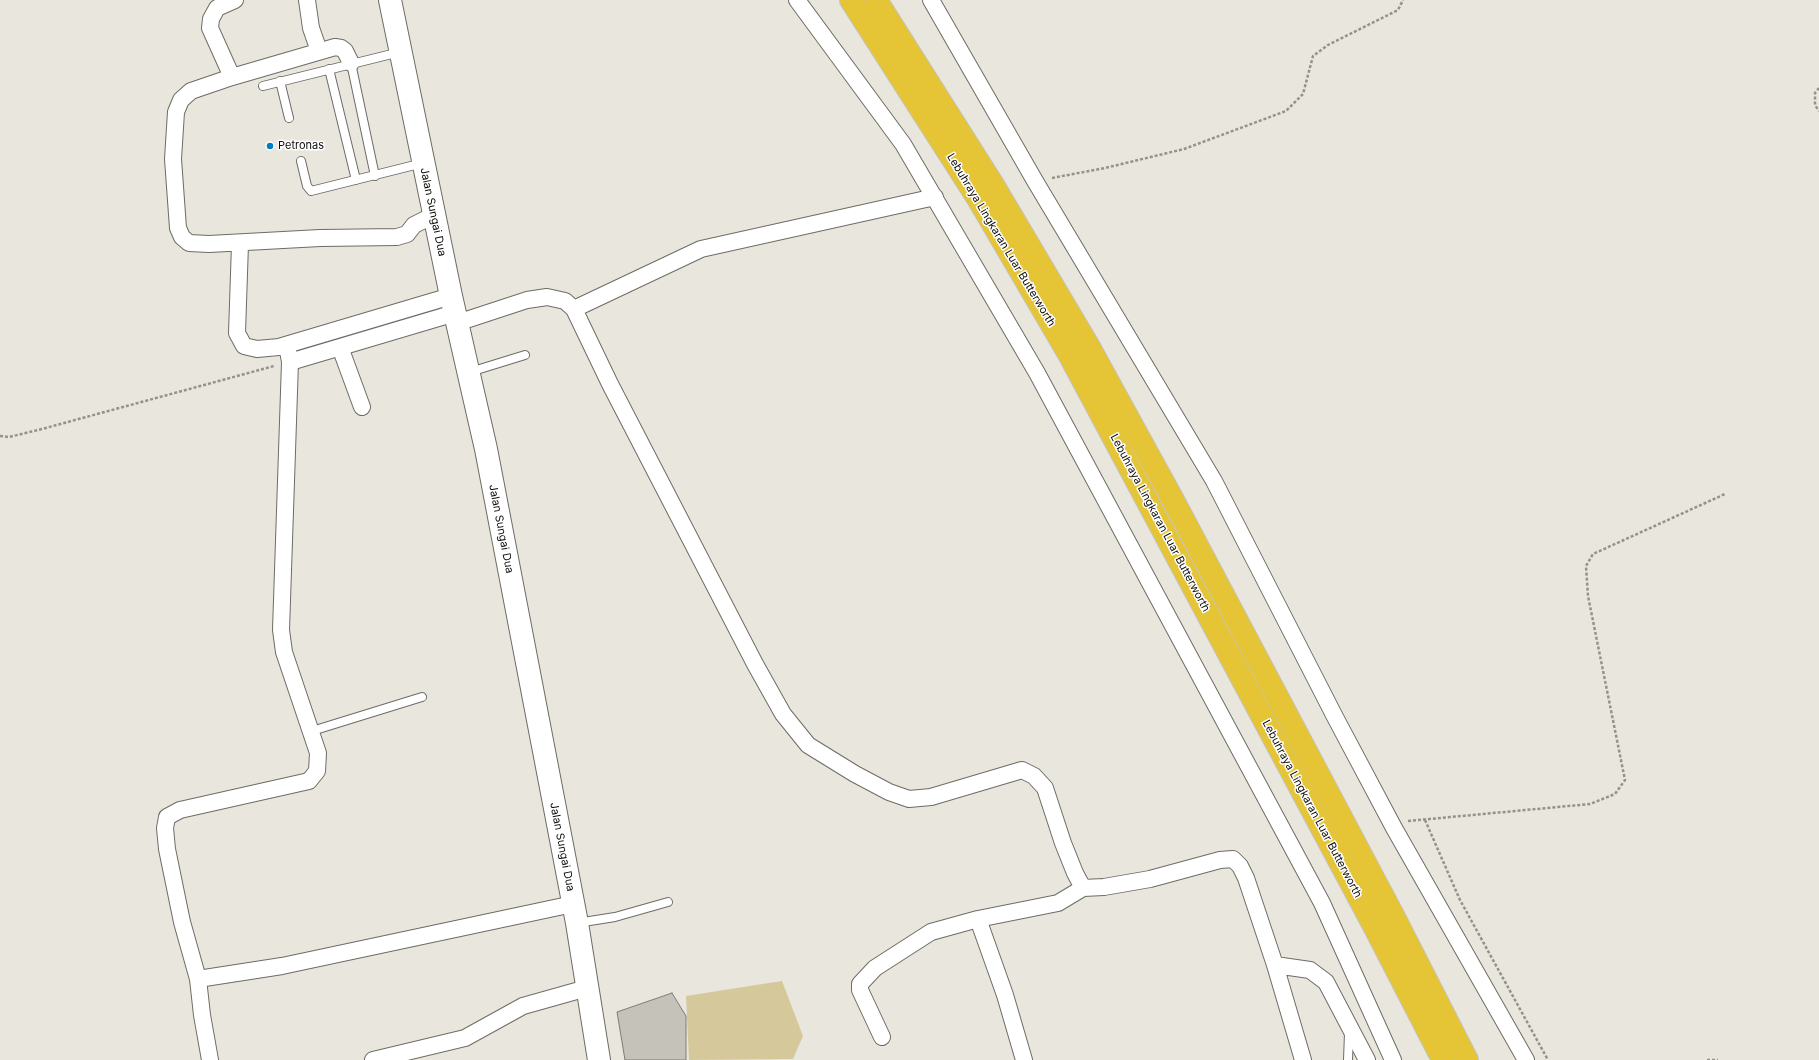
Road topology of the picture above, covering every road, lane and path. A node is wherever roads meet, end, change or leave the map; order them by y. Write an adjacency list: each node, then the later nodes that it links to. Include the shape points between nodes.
1 (235, 0): 13 (street, via 217,8 211,19 210,28)
2 (307, 0): 9 (street, via 311,28)
3 (390, 0): 10 (main road, Jalan Sungai Dua)
4 (797, 0): 24 (street, via 903,144)
5 (851, 0): 58 (highway, Lebuhraya Lingkaran Luar Butterworth, via 977,198 1070,356 1356,891)
6 (876, 0): 59 (highway, Lebuhraya Lingkaran Luar Butterworth, via 995,188 1088,345 1180,512)
7 (931, 0): 23 (street)
8 (1403, 0): 23 (path, via 1398,10 1312,56 1303,94 1286,111 1184,149)
9 (319, 51): 11 (street, via 341,48); 13 (street)
10 (401, 52): 11 (lane); 20 (main road, Jalan Sungai Dua)
11 (351, 63): 12 (lane); 21 (lane)
12 (329, 69): 14 (lane); 22 (lane)
13 (232, 77): 26 (street, via 191,91 181,100 176,112 173,159 178,228 182,237 189,243)
14 (280, 81): 15 (lane); 18 (lane)
15 (263, 86)
16 (1819, 88): 17 (path, via 1814,93 1815,105)
17 (1819, 111)
18 (290, 118)
19 (301, 161): 22 (lane, via 307,186 311,191)
20 (423, 163): 21 (lane); 25 (main road, Jalan Sungai Dua)
21 (375, 176): 22 (lane)
22 (356, 180)
23 (1035, 181): 40 (street, via 1214,481)
24 (935, 197): 27 (street, via 701,249); 57 (street, via 1037,373 1322,903)
25 (434, 215): 26 (street, via 414,225 407,234 397,237 327,238); 28 (main road, Jalan Sungai Dua)
26 (240, 244): 29 (street, via 237,333 244,346 257,349)
27 (574, 309): 28 (street, via 565,301 547,297); 41 (street, via 755,664 783,714 808,745 855,774 909,799 931,798 1022,770 1034,776 1045,788 1063,843)
28 (454, 311): 29 (street); 30 (street); 33 (main road, Jalan Sungai Dua)
29 (287, 345): 32 (street)
30 (340, 347): 32 (street); 34 (street)
31 (525, 354): 33 (lane)
32 (290, 362): 35 (path, via 42,429 9,437); 38 (street, via 281,630 284,652)
33 (469, 372): 43 (main road, Jalan Sungai Dua)
34 (362, 407)
35 (0, 436)
36 (1725, 494): 39 (path, via 1593,554 1586,566 1588,596 1625,780 1615,794 1590,804)
37 (422, 697): 38 (lane)
38 (312, 731): 46 (street, via 318,753 317,770 309,781 180,810 167,817 165,828 168,849 182,922)
39 (1425, 820): 40 (path, via 1405,822); 61 (path, via 1460,900)
40 (1394, 828): 60 (street)
41 (1084, 888): 44 (street, via 1058,903); 45 (street, via 1150,879 1220,860 1233,859 1246,878)
42 (668, 902): 43 (lane, via 615,917)
43 (575, 914): 46 (street); 47 (main road, Jalan Sungai Dua)
44 (978, 919): 49 (street, via 931,932 875,968 864,978 860,990); 53 (street, via 1005,995)
45 (1275, 966): 48 (street, via 1310,970 1326,982); 54 (street)
46 (198, 979): 50 (street)
47 (587, 988): 51 (street, via 523,1006 465,1038); 52 (main road, Jalan Sungai Dua)
48 (1349, 1028): 55 (lane); 56 (street)
49 (882, 1037)
50 (210, 1060)
51 (373, 1060)
52 (599, 1060)
53 (1024, 1060)
54 (1303, 1060)
55 (1348, 1060)
56 (1367, 1060)
57 (1393, 1060)
58 (1443, 1060)
59 (1467, 1060)
60 (1526, 1060)
61 (1548, 1060)
62 (1707, 1060): 63 (path)
63 (1718, 1060)

